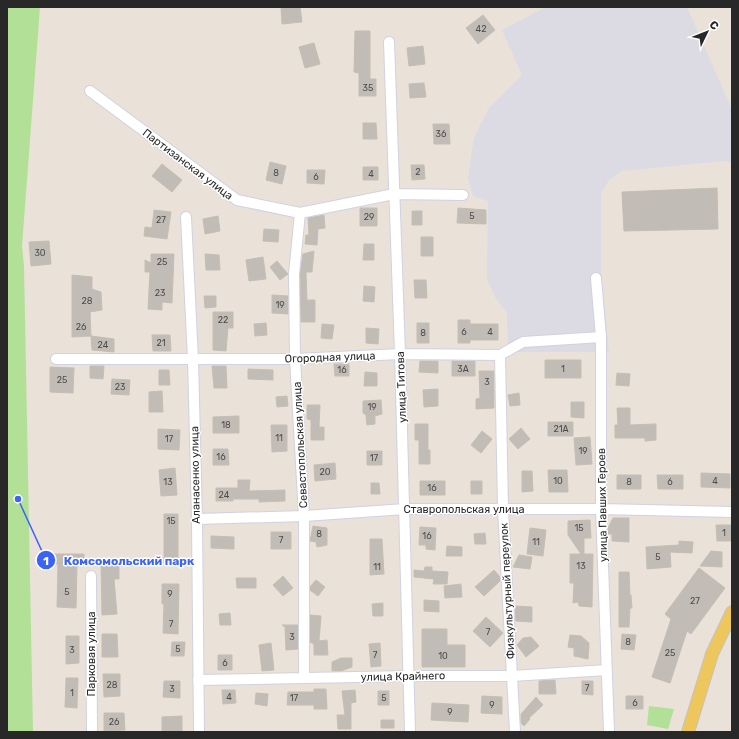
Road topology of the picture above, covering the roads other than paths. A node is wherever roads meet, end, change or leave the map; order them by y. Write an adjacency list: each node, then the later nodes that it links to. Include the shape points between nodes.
1 (389, 42): 3 (street, улица Титова)
2 (90, 90): 5 (street, Партизанская улица, via 237,200)
3 (394, 194): 4 (street, Партизанская улица); 5 (street, Партизанская улица); 9 (street, улица Титова)
4 (463, 195)
5 (300, 213): 12 (street, Севастопольская улица, via 294,274)
6 (186, 217): 13 (street, Аланасенко улица)
7 (596, 278): 8 (street, улица Павших Героев)
8 (601, 337): 10 (street, Огородная улица, via 523,342); 16 (street, улица Павших Героев)
9 (400, 354): 10 (street, Огородная улица); 12 (street, Огородная улица); 14 (street, улица Титова)
10 (500, 354): 15 (street, Физкультурный переулок)
11 (56, 358): 13 (street, Огородная улица)
12 (295, 359): 13 (street, Огородная улица); 18 (street, Севастопольская улица)
13 (193, 360): 19 (street, Аланасенко улица)
14 (405, 509): 15 (street, Ставропольская улица); 18 (street, Ставропольская улица); 23 (street, улица Титова)
15 (503, 509): 16 (street, Ставропольская улица); 24 (street, Физкультурный переулок)
16 (601, 509): 17 (street, Ставропольская улица); 22 (street, улица Павших Героев)
17 (732, 512)
18 (304, 516): 19 (street, Ставропольская улица); 25 (street, Севастопольская улица)
19 (197, 519): 26 (street, Аланасенко улица)
20 (90, 576): 27 (street, Парковая улица)
21 (732, 612): 32 (main road, via 712,654)
22 (607, 670): 24 (street, улица Крайнего); 31 (street, улица Павших Героев)
23 (408, 676): 24 (street, улица Крайнего); 25 (street, улица Крайнего); 29 (street, улица Титова)
24 (512, 676): 30 (street, Физкультурный переулок)
25 (304, 678): 26 (street, улица Крайнего)
26 (198, 680): 28 (street, Аланасенко улица)
27 (92, 732)
28 (199, 732)
29 (410, 732)
30 (515, 732)
31 (609, 732)
32 (688, 732)

